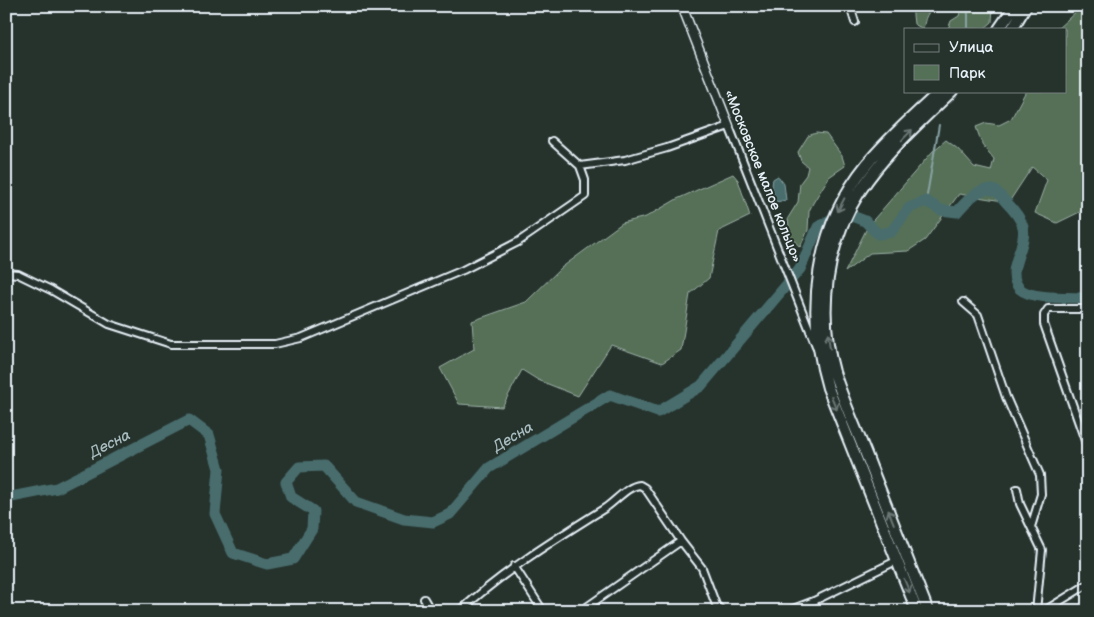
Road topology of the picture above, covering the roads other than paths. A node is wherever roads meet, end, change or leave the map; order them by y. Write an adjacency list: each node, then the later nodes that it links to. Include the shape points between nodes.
1 (8, 6): 6 (street)
2 (682, 6): 12 (street, «Московское малое кольцо»)
3 (850, 6): 7 (street)
4 (1015, 6): 8 (highway)
5 (1026, 6): 9 (highway)
6 (6, 21)
7 (855, 22)
8 (1000, 28)
9 (1013, 28)
10 (939, 92): 15 (highway, via 902,126)
11 (951, 92): 15 (highway, one-way to 11)
12 (729, 126): 14 (street, via 625,160); 20 (street, «Московское малое кольцо»)
13 (552, 142): 14 (street)
14 (580, 166): 16 (street, via 585,180 585,196 518,242 422,288 301,338 275,344 171,344 109,324 51,290 18,274)
15 (870, 168): 17 (highway, via 852,185 830,230 819,269)
16 (6, 273)
17 (820, 298): 20 (highway, via 816,326); 36 (highway, one-way to 17, via 834,370)
18 (963, 302): 23 (street, via 978,315 1006,397 1040,475 1041,494)
19 (1088, 309): 21 (street, via 1048,309 1044,324)
20 (820, 356): 25 (highway, one-way to 25, via 828,388)
21 (1088, 449)
22 (1017, 489): 23 (street)
23 (1031, 527): 37 (street, via 1042,550)
24 (681, 541): 26 (street, via 645,488 637,485); 32 (street); 33 (street, via 702,568 716,605)
25 (896, 560): 34 (street); 35 (highway, one-way to 35)
26 (514, 566): 30 (street); 31 (street)
27 (1088, 584): 38 (street)
28 (424, 599): 29 (street)
29 (431, 611)
30 (460, 611)
31 (543, 611)
32 (581, 611)
33 (722, 611)
34 (788, 611)
35 (917, 611)
36 (928, 611)
37 (1036, 611)
38 (1044, 611)

